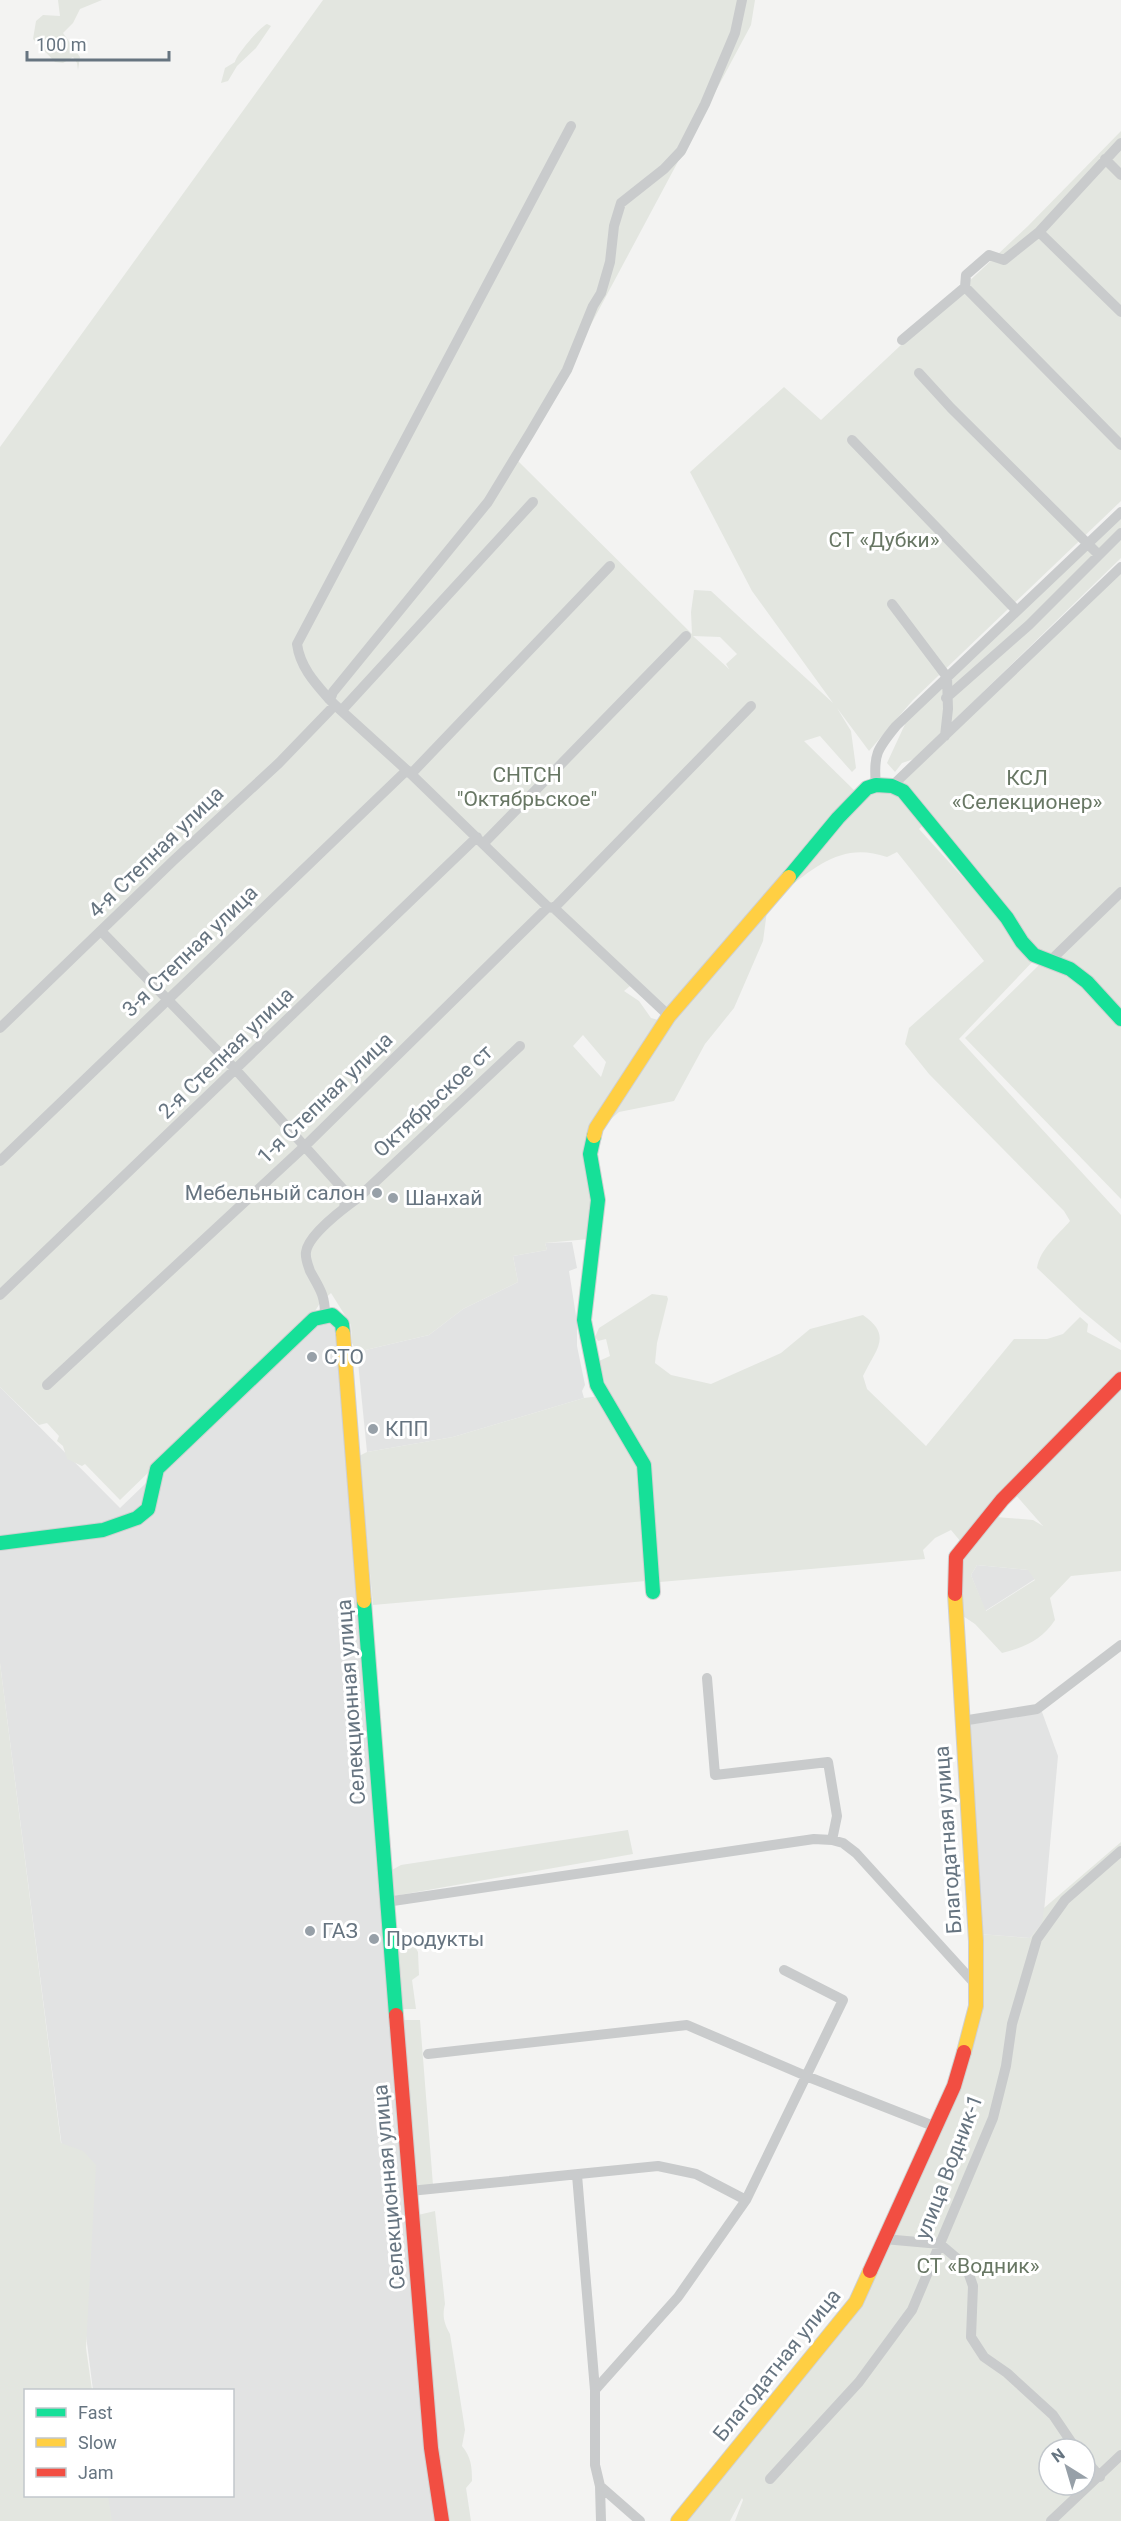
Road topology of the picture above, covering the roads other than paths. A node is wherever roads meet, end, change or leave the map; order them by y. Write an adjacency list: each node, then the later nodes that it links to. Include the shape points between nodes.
1 (742, 0): 25 (street, via 735,33 681,151 621,203 601,293 567,370 488,502 333,692)
2 (571, 126): 25 (street, via 297,644 311,679)
3 (1121, 143): 4 (street)
4 (1105, 159): 5 (street); 6 (street)
5 (1121, 175)
6 (1039, 232): 7 (street, via 1004,260 989,255 966,275); 8 (street)
7 (964, 287): 9 (street); 12 (street)
8 (1121, 312)
9 (902, 340)
10 (920, 373): 16 (street)
11 (852, 440): 21 (street)
12 (1121, 445)
13 (533, 502): 25 (street, 4-я Степная улица)
14 (1121, 512): 16 (street)
15 (1121, 533): 17 (street)
16 (1088, 544): 17 (street); 21 (street)
17 (1099, 555): 24 (street, via 1029,625)
18 (610, 566): 28 (street, 3-я Степная улица)
19 (1121, 567): 27 (street)
20 (892, 604): 23 (street)
21 (1017, 610): 23 (street)
22 (686, 636): 31 (street, 2-я Степная улица)
23 (947, 677): 24 (street); 29 (street, via 884,741 874,760)
24 (946, 698): 27 (street)
25 (336, 706): 28 (street); 34 (street, 4-я Степная улица)
26 (751, 706): 33 (street, 1-я Степная улица)
27 (945, 736): 30 (street)
28 (409, 772): 31 (street); 36 (street, 3-я Степная улица)
29 (876, 785): 30 (street); 37 (street, via 867,788 838,818)
30 (892, 786): 35 (street, via 903,791 1022,942 1034,955)
31 (480, 840): 33 (street); 41 (street, 2-я Степная улица)
32 (1121, 892): 35 (street)
33 (551, 908): 37 (street); 42 (street, 1-я Степная улица)
34 (101, 931): 36 (street); 39 (street, 4-я Степная улица)
35 (1049, 962): 38 (street, via 1070,969 1087,982)
36 (167, 1000): 41 (street); 43 (street, 3-я Степная улица)
37 (669, 1016): 50 (street, via 596,1128 590,1154 597,1200 584,1320 597,1385 644,1465)
38 (1121, 1019)
39 (0, 1028)
40 (520, 1046): 44 (street, Октябрьское ст)
41 (236, 1070): 42 (street); 45 (street, 2-я Степная улица)
42 (305, 1146): 44 (street, via 344,1189); 48 (street, 1-я Степная улица)
43 (0, 1161)
44 (344, 1208): 46 (street, Октябрьское ст, via 308,1245 306,1252 310,1271 322,1289)
45 (0, 1294)
46 (325, 1315): 49 (street, via 314,1319 291,1340 157,1469 148,1509 137,1518 103,1530); 56 (street, Селекционная улица, via 336,1317 344,1329)
47 (1121, 1379): 53 (street, Благодатная улица, via 1002,1500 956,1557)
48 (47, 1385)
49 (0, 1543)
50 (652, 1592)
51 (1121, 1645): 53 (street, Благодатная улица, via 1037,1709)
52 (707, 1678): 54 (street, via 715,1775 828,1761 837,1816)
53 (962, 1721): 57 (street, Благодатная улица)
54 (832, 1839): 56 (street, via 746,1848); 58 (street, Благодатная улица, via 856,1853)
55 (1121, 1851): 68 (street, улица Водник-1, via 1065,1900 1037,1939 1012,2024 993,2118)
56 (386, 1902): 65 (street, Селекционная улица)
57 (976, 1955): 58 (street, Благодатная улица, via 966,1965); 60 (street, Благодатная улица)
58 (958, 1965): 60 (street)
59 (784, 1970): 62 (street, via 843,2000)
60 (976, 1985): 63 (street, Благодатная улица, via 976,2006 967,2043)
61 (428, 2054): 62 (street, via 687,2025)
62 (806, 2076): 63 (street); 66 (street)
63 (936, 2127): 67 (street, Благодатная улица)
64 (577, 2175): 65 (street); 66 (street, via 658,2166 696,2174); 69 (street)
65 (410, 2191): 76 (street, Селекционная улица, via 431,2448)
66 (746, 2200): 69 (street, via 678,2297)
67 (884, 2239): 68 (street); 79 (street, Благодатная улица, via 856,2302)
68 (940, 2244): 70 (street, via 966,2266 973,2286 971,2337 984,2357 1053,2415); 74 (street, улица Водник-1, via 912,2310 859,2382)
69 (595, 2390): 75 (street, via 595,2465)
70 (1068, 2437)
71 (1121, 2455): 73 (street)
72 (1097, 2473): 73 (street)
73 (1100, 2477): 80 (street)
74 (770, 2479)
75 (600, 2486): 77 (street); 78 (street)
76 (442, 2521)
77 (601, 2521)
78 (640, 2521)
79 (678, 2521)
80 (1051, 2521)

